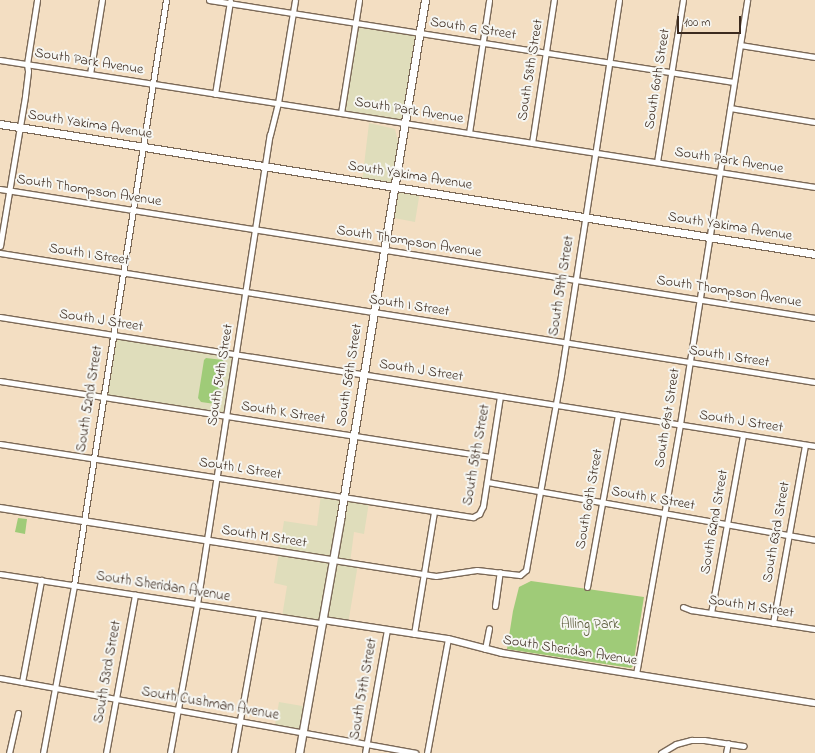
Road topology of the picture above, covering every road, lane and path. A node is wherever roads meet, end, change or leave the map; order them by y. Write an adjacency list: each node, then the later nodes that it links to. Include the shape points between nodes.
1 (36, 0): 23 (street)
2 (102, 0): 25 (street)
3 (166, 0): 27 (street, South 52nd Street)
4 (209, 0): 13 (street, South G Street)
5 (295, 0): 14 (street, South 54th Street)
6 (360, 0): 15 (street)
7 (425, 0): 16 (main road, South 56th Street)
8 (490, 0): 17 (street)
9 (554, 0): 19 (street, South 58th Street)
10 (619, 0): 22 (street, South 59th Street)
11 (683, 0): 24 (street, South 60th Street)
12 (747, 0): 18 (street, South 61st Street)
13 (230, 2): 14 (street, South G Street); 28 (street)
14 (293, 13): 15 (street, South G Street); 29 (street, South 54th Street)
15 (356, 23): 16 (street, South G Street); 31 (street)
16 (420, 33): 17 (street, South G Street); 33 (main road, South 56th Street)
17 (483, 42): 19 (street, South G Street); 36 (street)
18 (740, 45): 20 (street); 26 (street, South 61st Street)
19 (546, 52): 22 (street, South G Street); 37 (street, South 58th Street)
20 (815, 57)
21 (0, 60): 23 (street, South Park Avenue)
22 (609, 62): 24 (street, South G Street); 39 (street, South 59th Street)
23 (27, 64): 25 (street, South Park Avenue); 35 (street)
24 (671, 72): 26 (street, South G Street); 40 (street, South 60th Street)
25 (90, 74): 27 (street, South Park Avenue)
26 (734, 82): 30 (street, South 61st Street)
27 (152, 84): 28 (street, South Park Avenue); 38 (street, South 52nd Street)
28 (215, 94): 29 (street, South Park Avenue)
29 (278, 103): 31 (street, South Park Avenue); 41 (street, South 54th Street)
30 (730, 108): 32 (street); 42 (street, South 61st Street)
31 (341, 113): 33 (street, South Park Avenue)
32 (815, 122)
33 (405, 123): 36 (street, South Park Avenue); 43 (main road, South 56th Street)
34 (0, 124): 35 (main road, South Yakima Avenue)
35 (19, 127): 38 (main road, South Yakima Avenue); 46 (street)
36 (469, 133): 37 (street, South Park Avenue)
37 (532, 143): 39 (street, South Park Avenue)
38 (143, 147): 41 (main road, South Yakima Avenue); 47 (street, South 52nd Street)
39 (595, 153): 40 (street, South Park Avenue); 48 (street, South 59th Street)
40 (657, 162): 42 (street, South Park Avenue)
41 (266, 166): 43 (main road, South Yakima Avenue); 49 (street, South 54th Street)
42 (720, 172): 44 (street, South Park Avenue); 50 (street, South 61st Street)
43 (394, 187): 48 (main road, South Yakima Avenue); 52 (main road, South 56th Street)
44 (815, 187)
45 (0, 189): 46 (street, South Thompson Avenue)
46 (9, 191): 47 (street, South Thompson Avenue); 51 (street)
47 (132, 210): 49 (street, South Thompson Avenue); 55 (street, South 52nd Street)
48 (585, 216): 50 (main road, South Yakima Avenue); 56 (street, South 59th Street)
49 (256, 230): 52 (street, South Thompson Avenue); 57 (street, South 54th Street)
50 (709, 236): 54 (main road, South Yakima Avenue); 58 (street, South 61st Street)
51 (0, 246)
52 (384, 250): 56 (street, South Thompson Avenue); 59 (main road, South 56th Street)
53 (0, 253): 55 (street, South I Street)
54 (815, 254)
55 (122, 273): 57 (street, South I Street); 62 (street, South 52nd Street)
56 (575, 281): 58 (street, South Thompson Avenue); 63 (street, South 59th Street)
57 (246, 292): 59 (street, South I Street); 64 (street, South 54th Street)
58 (699, 299): 61 (street, South Thompson Avenue); 65 (street, South 61st Street)
59 (373, 313): 63 (street, South I Street); 66 (main road, South 56th Street)
60 (0, 317): 62 (street, South J Street)
61 (815, 318)
62 (112, 335): 64 (street, South J Street); 70 (street, South 52nd Street)
63 (565, 343): 65 (street, South I Street); 71 (street, South 59th Street)
64 (236, 354): 66 (street, South J Street); 73 (street, South 54th Street)
65 (689, 363): 68 (street, South I Street); 74 (street, South 61st Street)
66 (363, 374): 69 (street, South J Street); 76 (main road, South 56th Street)
67 (0, 380): 70 (street, South K Street)
68 (815, 382)
69 (500, 396): 71 (street, South J Street); 80 (street, South 58th Street)
70 (103, 397): 73 (street, South K Street); 81 (street, South 52nd Street)
71 (555, 405): 72 (street, South J Street); 84 (street, South 59th Street)
72 (618, 415): 74 (street, South J Street); 86 (street, South 60th Street)
73 (226, 416): 76 (street, South K Street); 82 (street, South 54th Street)
74 (680, 424): 75 (street, South J Street); 89 (street, South 61st Street)
75 (743, 435): 78 (street, South J Street); 92 (street, South 62nd Street)
76 (353, 436): 80 (street, South K Street); 85 (main road, South 56th Street)
77 (0, 444): 81 (street, South L Street)
78 (805, 445): 79 (street, South J Street); 93 (street, South 63rd Street)
79 (815, 446)
80 (490, 457): 83 (street, South 58th Street)
81 (93, 459): 82 (street, South L Street); 91 (street, South 52nd Street)
82 (217, 478): 85 (street, South L Street); 94 (street, South 54th Street)
83 (487, 482): 84 (street, South K Street); 90 (street, South 58th Street, via 482,509)
84 (540, 491): 86 (street, South K Street); 100 (street, South 59th Street, via 528,565)
85 (343, 497): 88 (street, South L Street); 96 (main road, South 56th Street)
86 (602, 502): 89 (street, South K Street); 103 (street, South 60th Street)
87 (0, 508): 91 (street, South M Street)
88 (434, 512): 90 (street, South L Street); 99 (street)
89 (664, 513): 92 (street, South K Street); 118 (street, South 61st Street)
90 (476, 516)
91 (84, 521): 94 (street, South M Street); 102 (street, South 52nd Street)
92 (727, 525): 93 (street, South K Street); 108 (street, South 62nd Street)
93 (789, 536): 95 (street, South K Street); 111 (street, South 63rd Street)
94 (207, 540): 96 (street, South M Street); 105 (street, South 54th Street)
95 (815, 540)
96 (333, 560): 99 (street, South M Street); 110 (main road, South 56th Street)
97 (500, 572): 99 (street, South M Street, via 477,570 444,576); 100 (street, South M Street); 106 (street)
98 (0, 574): 101 (street, South Sheridan Avenue)
99 (424, 574): 115 (street)
100 (524, 574)
101 (41, 580): 102 (street, South Sheridan Avenue); 120 (street)
102 (74, 585): 104 (street, South Sheridan Avenue); 121 (street, South 52nd Street)
103 (587, 587)
104 (135, 595): 105 (street, South Sheridan Avenue); 122 (street, South 53rd Street)
105 (196, 604): 109 (street, South Sheridan Avenue); 124 (street, South 54th Street)
106 (495, 606)
107 (683, 607): 108 (street, South M Street)
108 (711, 613): 111 (street, South M Street)
109 (259, 614): 110 (street, South Sheridan Avenue); 126 (street)
110 (322, 621): 114 (street, South Sheridan Avenue); 127 (main road, South 56th Street)
111 (773, 623): 113 (street, South M Street)
112 (489, 628): 117 (street)
113 (815, 629)
114 (386, 630): 115 (street, South Sheridan Avenue); 129 (street, South 57th Street)
115 (414, 634): 116 (street, South Sheridan Avenue)
116 (448, 638): 117 (street, South Sheridan Avenue); 139 (street)
117 (485, 649): 118 (street, South Sheridan Avenue)
118 (636, 674): 123 (street, South Sheridan Avenue)
119 (0, 678): 120 (street, South Cushman Avenue)
120 (22, 682): 121 (street, South Cushman Avenue)
121 (55, 688): 122 (street, South Cushman Avenue); 132 (street, South 52nd Street)
122 (116, 700): 124 (street, South Cushman Avenue); 133 (street, South 53rd Street)
123 (815, 703)
124 (178, 711): 126 (street, South Cushman Avenue); 134 (street, South 54th Street)
125 (18, 713): 131 (street)
126 (240, 722): 127 (street, South Cushman Avenue); 135 (street)
127 (302, 733): 129 (street, South Cushman Avenue); 136 (main road, South 56th Street)
128 (728, 743): 130 (street); 140 (street, via 691,740 676,744); 141 (street)
129 (366, 744): 137 (street, South 57th Street); 138 (street, South Cushman Avenue)
130 (744, 746)
131 (10, 753)
132 (43, 753)
133 (106, 753)
134 (170, 753)
135 (234, 753)
136 (299, 753)
137 (365, 753)
138 (415, 753)
139 (427, 753)
140 (661, 753)
141 (726, 753)

